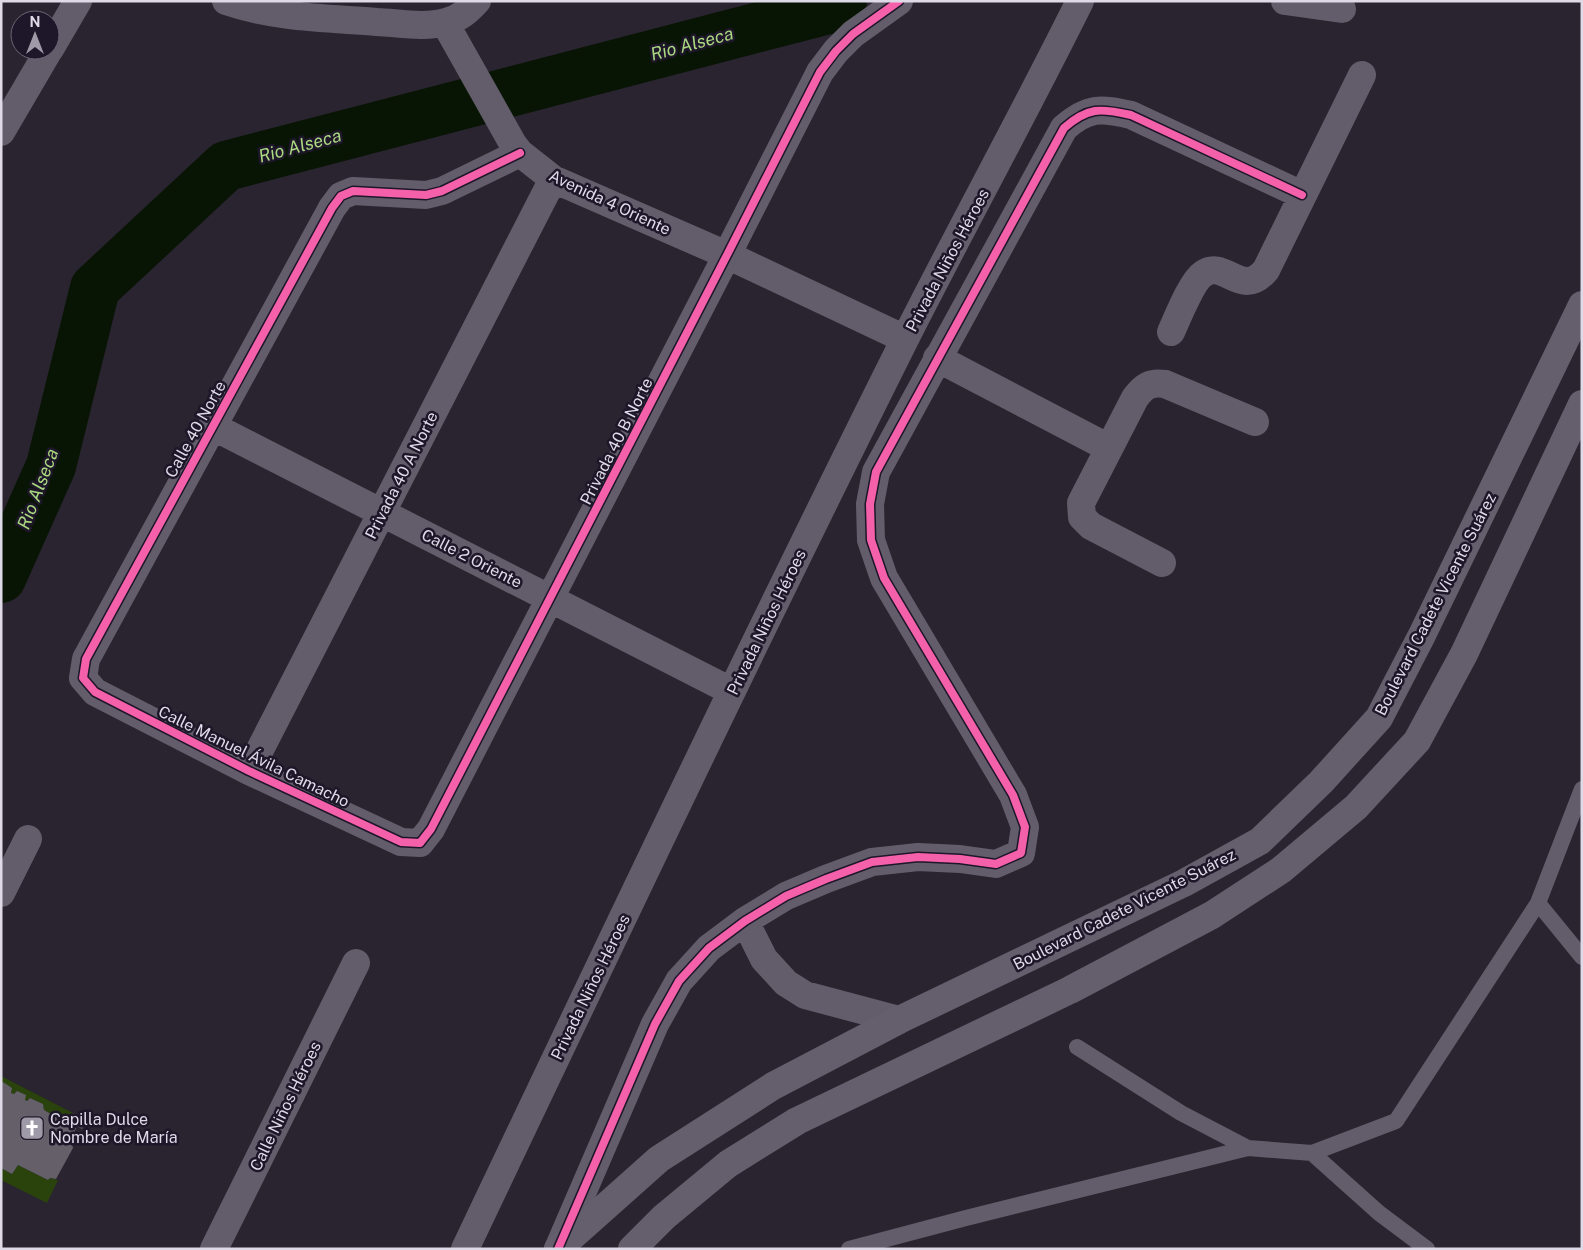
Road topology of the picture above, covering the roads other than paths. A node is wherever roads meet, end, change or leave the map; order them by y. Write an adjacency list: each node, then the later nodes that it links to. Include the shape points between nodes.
1 (78, 1): 9 (street)
2 (226, 1): 8 (street, via 288,16 421,25)
3 (477, 1): 8 (street, via 463,15)
4 (899, 1): 16 (street, Privada 40 B Norte, via 853,34 820,72)
5 (1080, 1): 19 (street, Privada Niños Héroes)
6 (1285, 1): 7 (street)
7 (1342, 8)
8 (445, 23): 13 (street, Avenida 4 Oriente)
9 (60, 32)
10 (44, 60): 12 (street)
11 (1362, 75): 15 (street)
12 (1, 132)
13 (516, 148): 14 (street, Avenida 4 Oriente); 23 (street, Calle 40 Norte, via 442,191 426,195 353,191 341,196)
14 (553, 179): 16 (street, Avenida 4 Oriente); 25 (street, Privada 40 A Norte)
15 (1302, 195): 18 (street, via 1266,270 1259,278 1250,282 1212,270 1203,274); 20 (street, via 1131,115 1112,110 1077,116 1064,128)
16 (727, 255): 19 (street, Avenida 4 Oriente); 27 (street, Privada 40 B Norte)
17 (1582, 305): 39 (main road, Boulevard Cadete Vicente Suárez, via 1379,718 1321,782 1260,840 1226,860)
18 (1171, 332)
19 (905, 339): 29 (street, Privada Niños Héroes)
20 (938, 358): 24 (street); 36 (street, via 876,472 870,504 871,540 884,578 1013,795 1025,827 1021,853 996,864 918,857 872,862 786,896)
21 (1582, 404): 46 (main road, via 1464,654 1417,741 1356,807 1281,870 1212,915 1070,990 797,1121 728,1164 664,1217)
22 (1255, 422): 24 (street, via 1164,384 1154,383 1143,388 1135,398)
23 (212, 426): 25 (street, Calle 2 Oriente); 28 (street, Calle 40 Norte, via 86,659)
24 (1109, 448): 26 (street, via 1081,503 1082,517 1091,526)
25 (382, 512): 27 (street, Calle 2 Oriente); 30 (street, Privada 40 A Norte)
26 (1162, 563)
27 (550, 598): 29 (street, Calle 2 Oriente); 33 (street, Privada 40 B Norte, via 431,829)
28 (83, 678): 30 (street, Calle Manuel Ávila Camacho, via 95,692)
29 (731, 691): 44 (street, Privada Niños Héroes)
30 (249, 771): 33 (street, Calle Manuel Ávila Camacho, via 401,842)
31 (1582, 788): 35 (lane)
32 (28, 839): 34 (street)
33 (420, 843)
34 (1, 893)
35 (1538, 903): 37 (lane); 42 (lane, via 1396,1121)
36 (745, 921): 39 (street, via 764,959 786,983 805,995); 45 (street, via 709,948 679,981 655,1024)
37 (1582, 957)
38 (356, 963): 43 (street, Calle Niños Héroes)
39 (899, 1020): 45 (main road, Boulevard Cadete Vicente Suárez, via 773,1086 659,1159)
40 (1076, 1047): 41 (lane, via 1180,1114)
41 (1248, 1148): 42 (lane); 47 (lane)
42 (1312, 1153): 48 (lane, via 1379,1213)
43 (214, 1249)
44 (464, 1249)
45 (558, 1249)
46 (632, 1249)
47 (849, 1249)
48 (1427, 1249)

